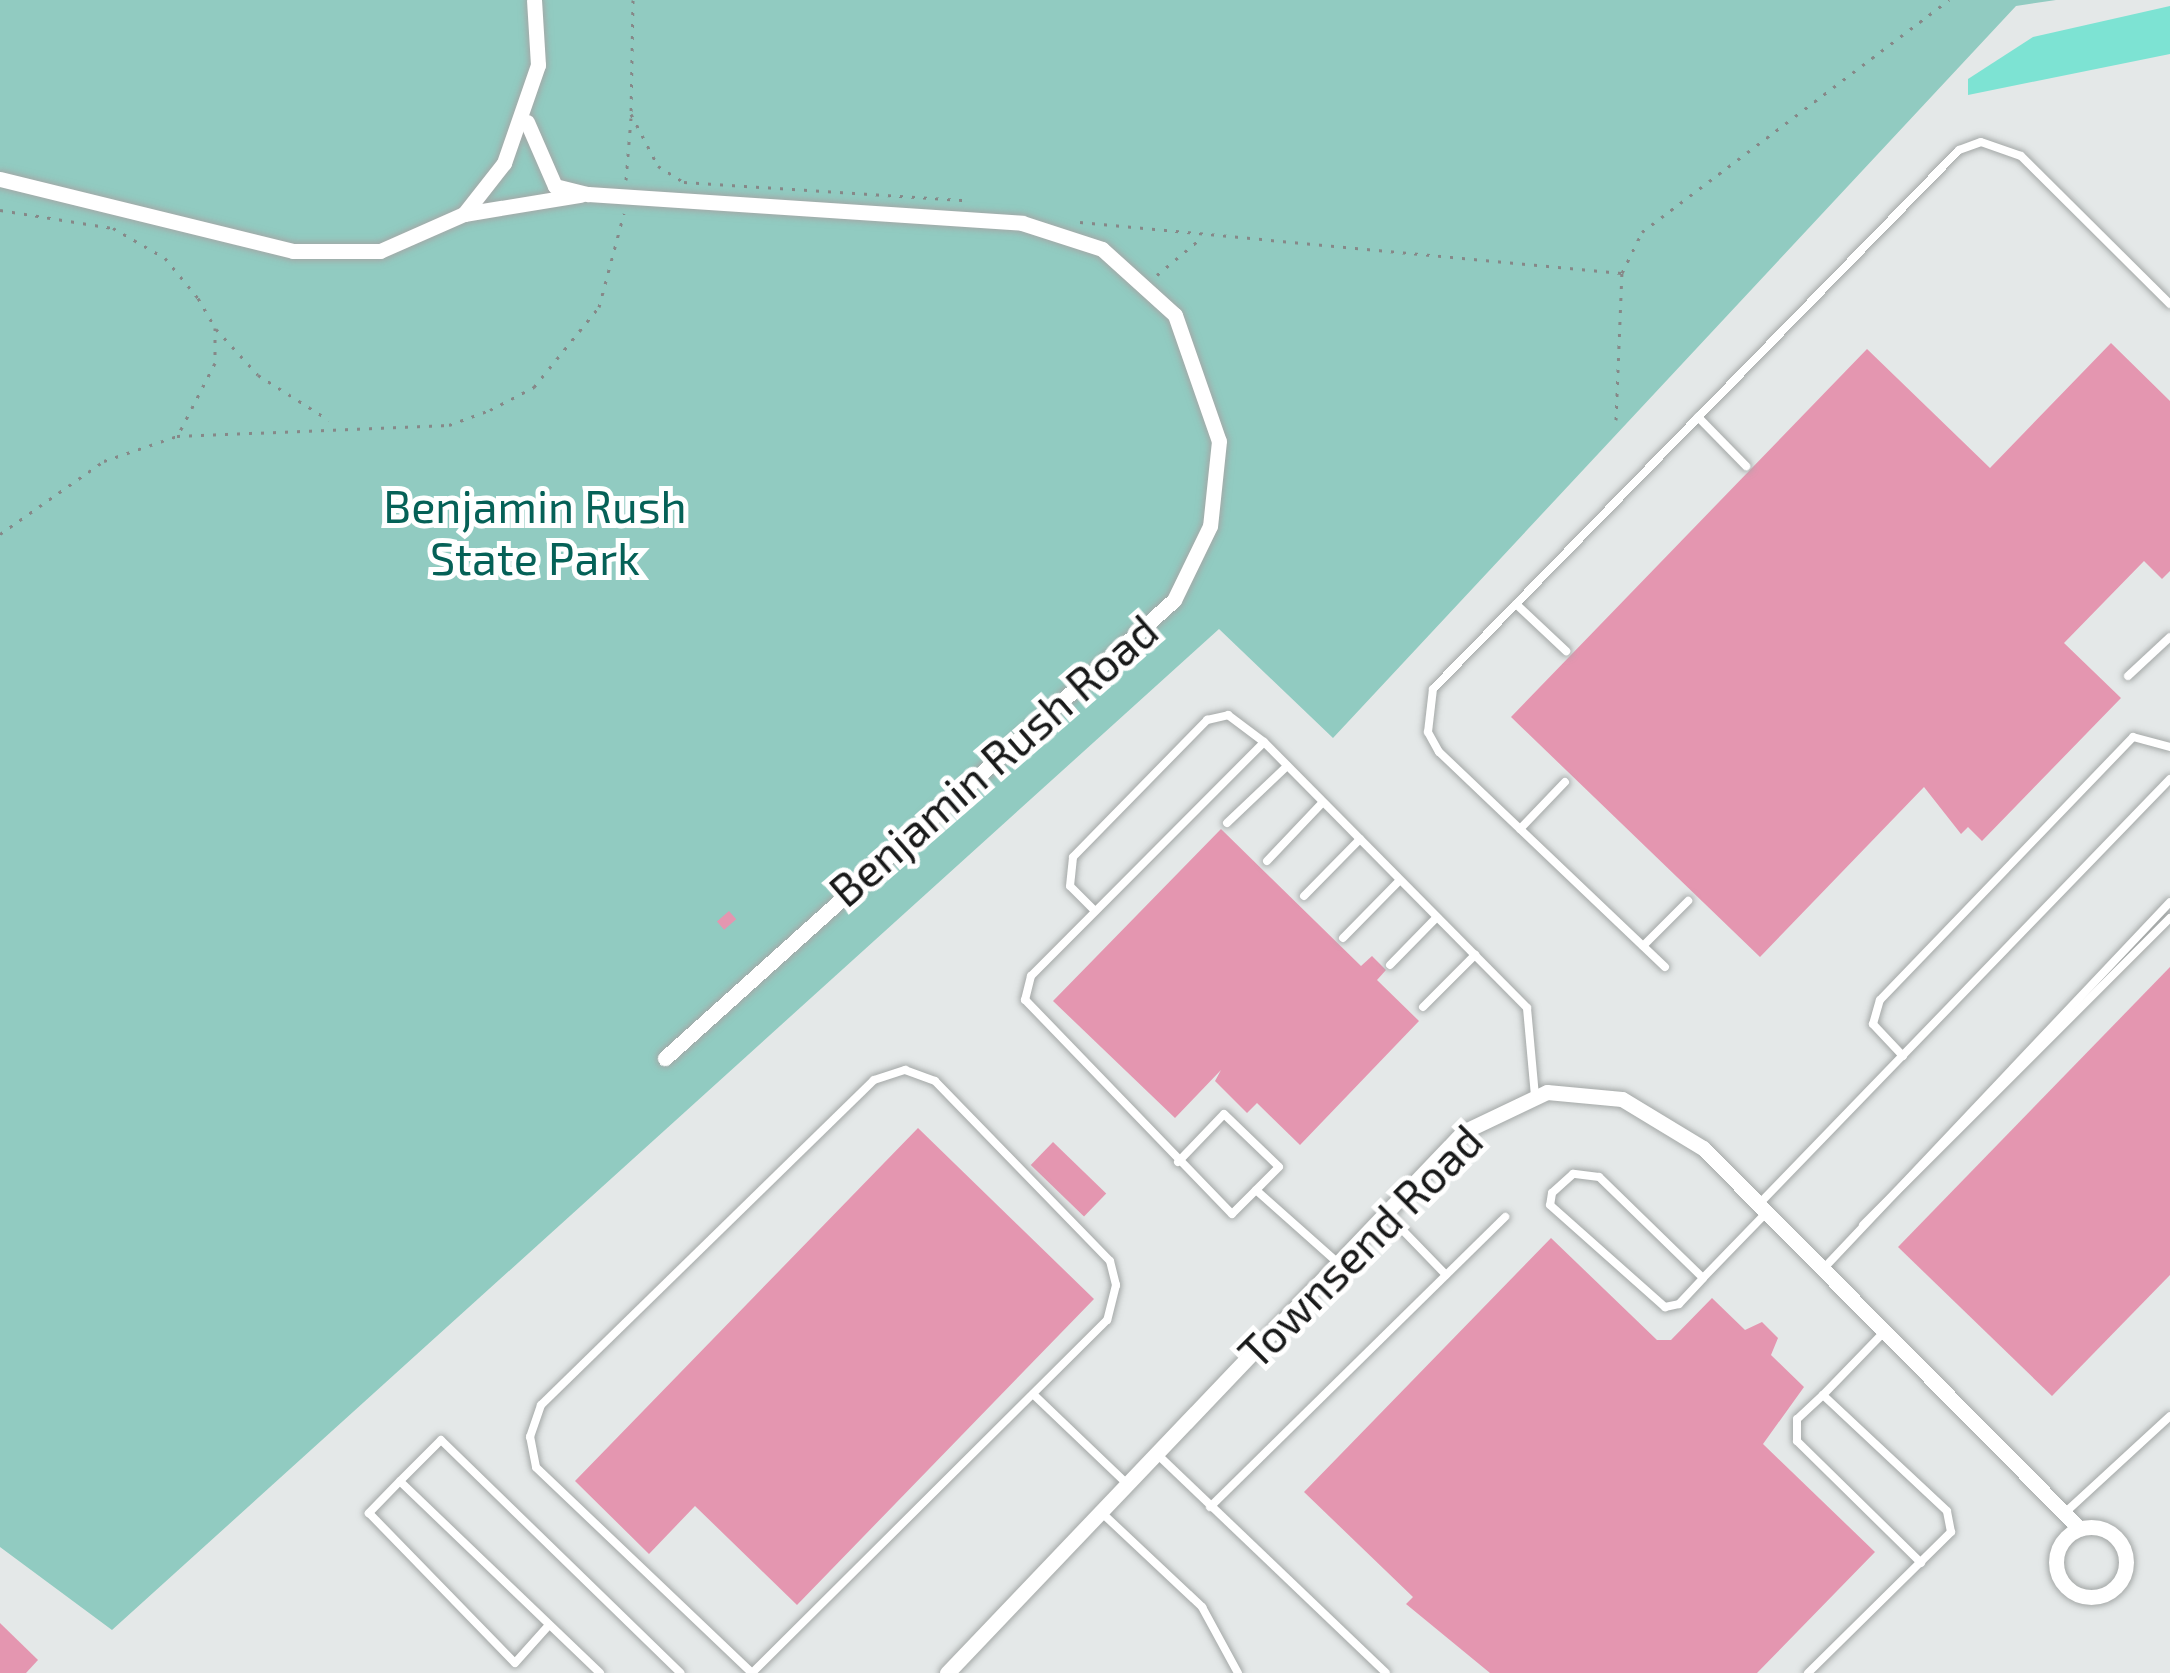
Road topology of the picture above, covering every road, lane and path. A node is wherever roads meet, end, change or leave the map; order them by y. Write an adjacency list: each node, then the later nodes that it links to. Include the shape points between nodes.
1 (534, 0): 5 (street)
2 (633, 0): 4 (path)
3 (1949, 0): 15 (path, via 1660,212)
4 (632, 114): 7 (path); 9 (path, via 658,166 684,182)
5 (527, 122): 8 (street, via 555,186); 12 (street)
6 (0, 179): 12 (street, Benjamin Rush Road, via 338,256)
7 (626, 187)
8 (588, 194): 12 (street, Benjamin Rush Road); 16 (street, Benjamin Rush Road, via 1022,223 1102,249)
9 (978, 203)
10 (624, 205): 21 (path, via 599,307 534,387 448,425)
11 (0, 210): 18 (path, via 113,229 165,258)
12 (464, 214)
13 (1066, 220): 14 (path)
14 (1203, 236): 15 (path); 16 (path)
15 (1622, 273): 20 (path)
16 (1146, 284): 54 (street, Benjamin Rush Road, via 1195,351 1219,440 1195,567 1143,633)
17 (2170, 304): 19 (lane, via 2020,156 1982,142 1959,150)
18 (215, 328): 21 (path, via 258,375); 22 (path, via 202,402)
19 (1699, 417): 23 (lane); 25 (lane)
20 (1616, 420)
21 (333, 422): 22 (path)
22 (177, 436): 24 (path, via 104,461)
23 (1746, 466)
24 (0, 534)
25 (1516, 604): 27 (lane); 36 (lane, via 1426,710 1439,752)
26 (2170, 637): 28 (lane)
27 (1566, 651)
28 (2128, 676)
29 (1264, 742): 31 (lane); 43 (lane); 43 (lane, via 1228,715 1208,720 1072,857 1070,886)
30 (2170, 747): 53 (lane, via 2132,737 1880,1000 1873,1024)
31 (1287, 766): 34 (lane); 35 (lane)
32 (2170, 778): 53 (lane)
33 (1565, 782): 36 (lane)
34 (1323, 802): 37 (lane); 38 (lane)
35 (1227, 823)
36 (1520, 829): 47 (lane)
37 (1360, 839): 39 (lane); 40 (lane)
38 (1267, 861)
39 (1400, 880): 44 (lane); 46 (lane)
40 (1304, 896)
41 (1688, 901): 47 (lane)
42 (2170, 902): 51 (lane)
43 (1095, 911): 56 (lane, via 1031,976 1024,1000)
44 (1437, 917): 48 (lane); 49 (lane)
45 (2170, 918): 51 (lane)
46 (1343, 938)
47 (1643, 946): 50 (lane)
48 (1475, 955): 52 (lane); 55 (lane, via 1527,1008)
49 (1390, 965)
50 (1665, 967)
51 (2106, 976): 62 (lane)
52 (1423, 1007)
53 (1903, 1055): 58 (lane)
54 (665, 1058)
55 (1535, 1096): 58 (street, Townsend Road, via 1577,1090 1662,1115); 59 (street, Townsend Road, via 1463,1132)
56 (1178, 1162): 57 (lane, via 1232,1214); 57 (lane, via 1224,1114 1279,1167)
57 (1256, 1190): 61 (lane)
58 (1764, 1207): 62 (street, Townsend Road); 64 (lane)
59 (1386, 1213): 61 (street, Townsend Road); 63 (lane)
60 (1505, 1217): 63 (lane)
61 (1338, 1263): 69 (street, Townsend Road)
62 (1825, 1267): 65 (street, Townsend Road)
63 (1446, 1275): 72 (lane)
64 (1703, 1278): 64 (lane, via 1679,1304 1652,1303 1550,1205 1552,1193 1573,1174 1599,1177)
65 (1887, 1329): 67 (lane); 73 (street, Townsend Road)
66 (1033, 1394): 71 (lane); 80 (lane); 80 (lane, via 1107,1320 1111,1261 935,1081 904,1070 874,1080 541,1406 530,1437 536,1467)
67 (1823, 1395): 76 (lane, via 1797,1419 1797,1441); 76 (lane, via 1947,1511 1951,1532)
68 (2170, 1416): 73 (lane)
69 (1157, 1454): 71 (street, Townsend Road); 72 (lane)
70 (400, 1480): 77 (lane); 77 (lane, via 369,1513 515,1663); 79 (lane, via 441,1440)
71 (1127, 1484): 74 (street, Townsend Road)
72 (1210, 1507): 83 (lane)
73 (2069, 1509): 75 (street, Townsend Road)
74 (1101, 1512): 81 (street, Townsend Road); 82 (lane, via 1202,1606)
75 (2079, 1528): 75 (street, Townsend Road, via 2121,1544 2122,1579 2104,1594 2072,1592 2058,1574 2057,1552)
76 (1922, 1562): 84 (lane)
77 (549, 1624): 78 (lane)
78 (600, 1673)
79 (681, 1673)
80 (752, 1673)
81 (947, 1673)
82 (1238, 1673)
83 (1386, 1673)
84 (1808, 1673)

